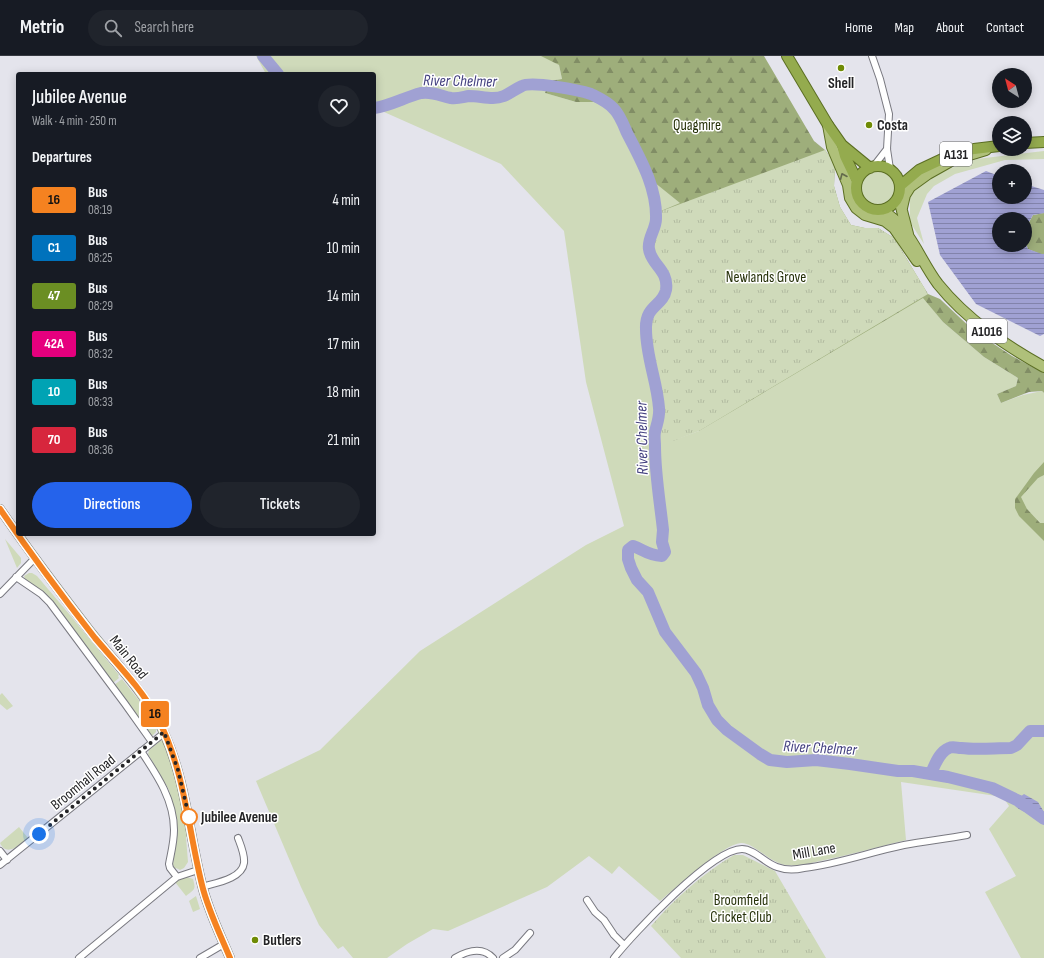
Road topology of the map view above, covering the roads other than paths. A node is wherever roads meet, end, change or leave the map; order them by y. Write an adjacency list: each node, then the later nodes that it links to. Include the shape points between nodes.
1 (787, 56): 3 (highway)
2 (872, 56): 9 (street, via 889,114)
3 (828, 125): 6 (highway); 19 (main road, one-way to 3, via 918,263 894,228 885,221 865,215 856,208 832,147)
4 (1044, 142): 5 (highway)
5 (1032, 143)
6 (842, 146): 10 (highway); 13 (highway)
7 (992, 147): 11 (highway, A131, via 953,154)
8 (992, 148): 16 (main road, via 953,160 928,174 910,187)
9 (887, 149): 10 (street); 12 (street)
10 (871, 167): 12 (highway, via 879,166); 13 (highway, via 862,173)
11 (919, 170): 12 (highway, A131); 14 (highway, A131)
12 (892, 171): 14 (highway, via 898,177)
13 (857, 181): 17 (highway, via 857,194 862,204 871,209)
14 (900, 186): 15 (highway)
15 (899, 197): 16 (main road, A1016); 17 (highway, via 892,206)
16 (902, 208): 18 (main road, A1016)
17 (881, 210): 18 (main road, A1016)
18 (908, 234): 19 (main road, A1016)
19 (938, 284): 20 (main road, A1016, via 971,318 998,339)
20 (1044, 367)
21 (0, 509): 22 (main road, Main Road)
22 (16, 531)
23 (19, 536): 24 (main road, Main Road)
24 (35, 558): 25 (street); 27 (main road, Main Road, via 151,707)
25 (16, 577): 26 (street); 28 (street, Main Road, via 50,603)
26 (0, 594)
27 (164, 732): 28 (street, Broomhall Road); 35 (main road, Main Road, via 181,780)
28 (152, 742): 29 (street, Broomhall Road)
29 (141, 751): 33 (street, Broomhall Road); 36 (street, via 168,798 174,830 169,864)
30 (967, 835): 41 (street, Mill Lane, via 904,845 795,869 778,868 751,851 737,850 720,858 681,889)
31 (238, 838): 37 (street, via 244,858 242,870 235,876)
32 (0, 851): 33 (street)
33 (7, 860): 34 (street, Broomhall Road)
34 (0, 866)
35 (198, 870): 36 (street); 37 (main road, Main Road)
36 (177, 877): 42 (street)
37 (202, 887): 40 (main road, Main Road)
38 (588, 900): 41 (street, via 595,912)
39 (530, 933): 47 (street, via 520,946)
40 (224, 944): 43 (street); 44 (main road, Main Road)
41 (624, 945): 48 (street, Mill Lane)
42 (79, 958)
43 (200, 958)
44 (230, 958)
45 (455, 958): 46 (street, via 471,950 485,952)
46 (493, 958)
47 (504, 958)
48 (614, 958)

